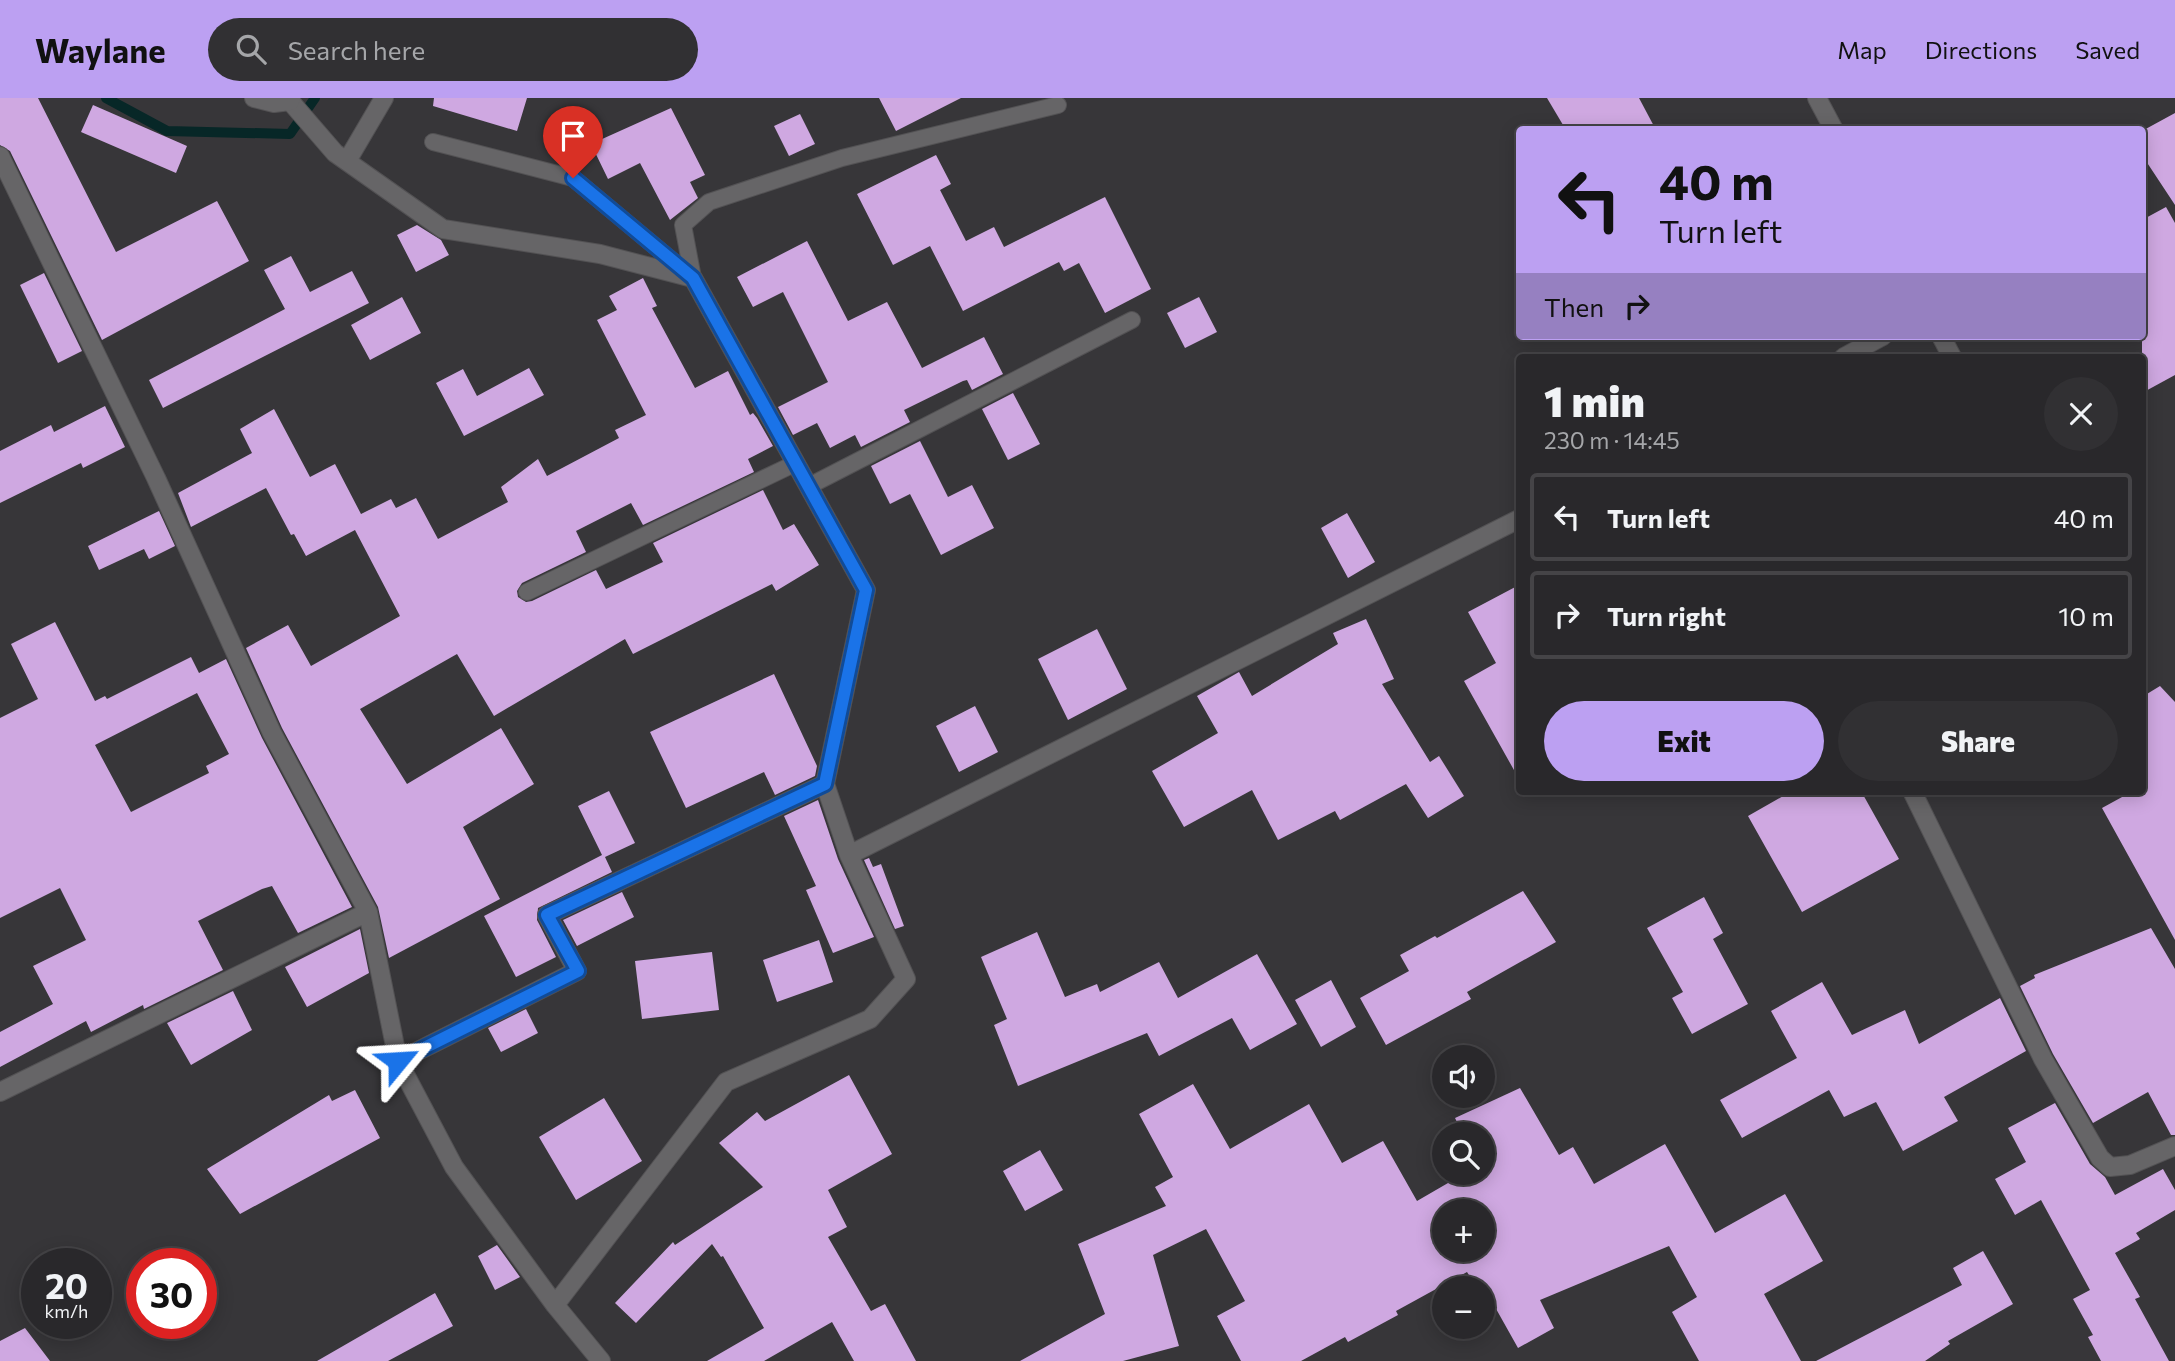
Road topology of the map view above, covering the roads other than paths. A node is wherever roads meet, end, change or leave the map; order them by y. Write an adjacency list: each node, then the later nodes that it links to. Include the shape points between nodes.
1 (254, 98): 4 (street, via 274,103)
2 (384, 98): 9 (street)
3 (1818, 98): 6 (street)
4 (291, 99): 9 (street)
5 (1058, 105): 10 (lane, via 842,158 709,202 683,225)
6 (1832, 126)
7 (433, 142): 10 (lane, via 573,178)
8 (0, 156): 21 (street, via 156,478 272,733)
9 (341, 157): 10 (street, via 443,229 600,254)
10 (693, 278): 14 (street)
11 (1132, 320): 15 (lane)
12 (1876, 340): 13 (street)
13 (1850, 354)
14 (796, 463): 15 (street); 17 (lane)
15 (808, 486): 18 (street, via 866,590)
16 (1516, 521): 20 (street)
17 (527, 592)
18 (825, 784): 20 (street); 22 (street, via 547,915 578,971)
19 (1914, 795): 24 (street, via 2043,1059 2100,1158 2110,1167 2130,1165)
20 (849, 855): 25 (street, via 906,978 870,1019 726,1082)
21 (368, 912): 22 (street); 23 (street)
22 (398, 1061): 25 (street, via 454,1167)
23 (0, 1092)
24 (2175, 1146)
25 (555, 1306): 26 (street)
26 (601, 1361)

